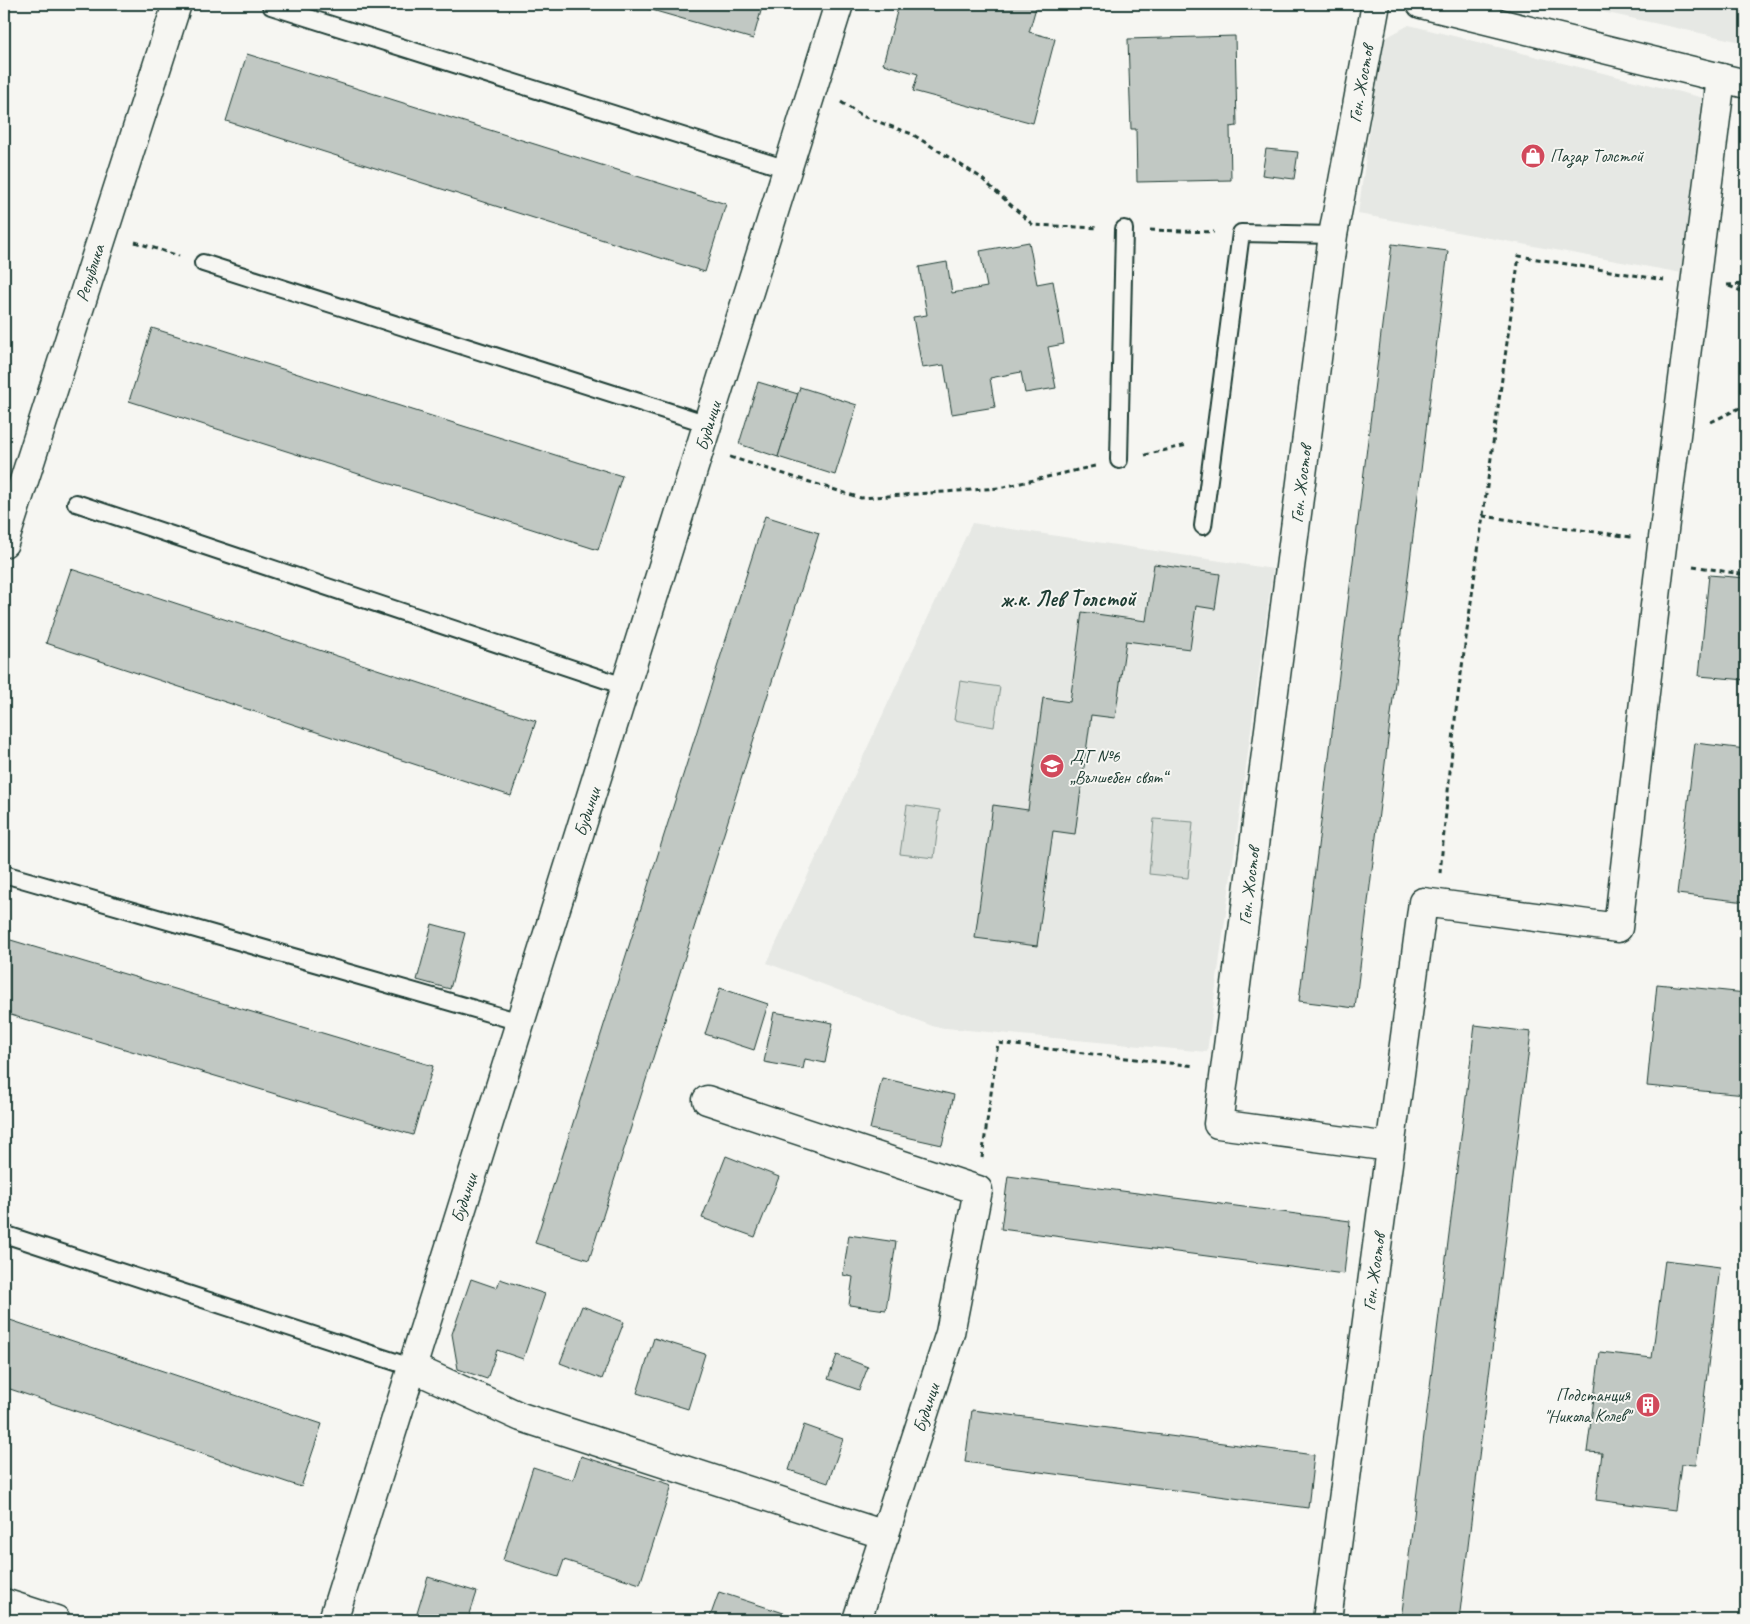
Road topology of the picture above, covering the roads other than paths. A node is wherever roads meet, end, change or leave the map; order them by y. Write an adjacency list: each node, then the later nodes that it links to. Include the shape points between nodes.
1 (177, 4): 13 (street, Република, via 103,233)
2 (839, 4): 7 (street, Будинци)
3 (1376, 4): 9 (street, Ген. Жостов)
4 (1421, 4): 6 (street)
5 (271, 6): 7 (lane)
6 (1734, 81): 21 (street, via 1695,285 1618,928 1423,902)
7 (787, 169): 11 (street, Будинци)
8 (1124, 229): 12 (lane)
9 (1333, 235): 15 (lane, via 1241,233); 21 (street, Ген. Жостов, via 1218,1124)
10 (203, 263): 11 (lane)
11 (705, 436): 17 (street, Будинци)
12 (1119, 460)
13 (13, 478): 16 (street, Република)
14 (76, 503): 17 (lane)
15 (1202, 526)
16 (4, 543)
17 (626, 688): 19 (street, Будинци)
18 (4, 874): 19 (lane)
19 (520, 1022): 23 (street, Будинци)
20 (707, 1100): 24 (street, Будинци, via 978,1190 950,1333)
21 (1390, 1147): 29 (street, Ген. Жостов)
22 (4, 1234): 23 (lane)
23 (411, 1367): 24 (street, via 521,1417); 27 (street, Будинци)
24 (885, 1535): 28 (street, Будинци)
25 (4, 1603): 26 (street)
26 (56, 1620)
27 (333, 1620)
28 (857, 1620)
29 (1328, 1620)

